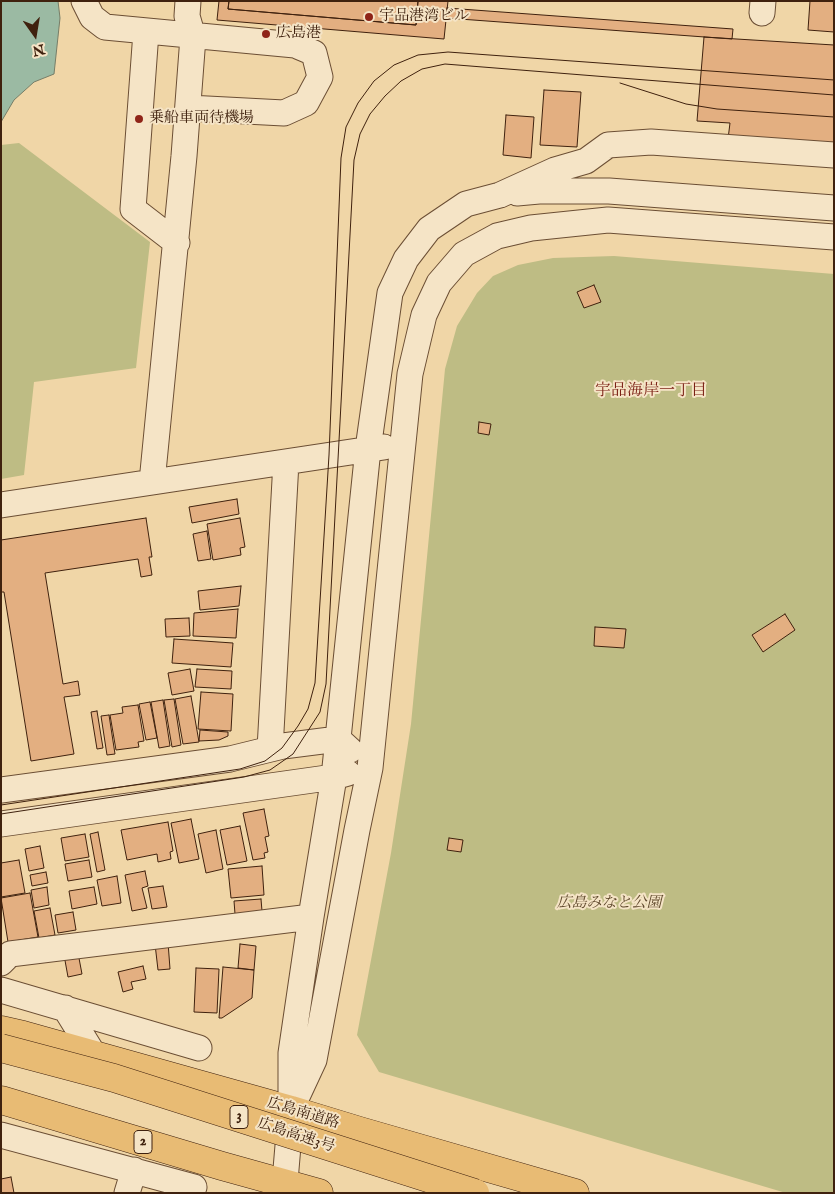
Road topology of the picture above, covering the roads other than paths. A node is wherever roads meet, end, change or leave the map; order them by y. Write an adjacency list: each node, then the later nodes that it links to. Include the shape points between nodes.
1 (84, 1): 3 (street, via 92,17 105,28)
2 (188, 1): 4 (street, via 186,16)
3 (146, 32): 4 (street); 13 (street, via 133,209)
4 (193, 36): 5 (street); 5 (street, via 295,45 314,52 320,77 306,103 284,113)
5 (188, 108): 13 (street)
6 (834, 155): 7 (street, via 651,142 608,145)
7 (586, 161): 8 (street); 9 (street, via 555,170)
8 (588, 191): 9 (street); 10 (street); 11 (street)
9 (500, 195): 15 (street, via 466,204 429,229 406,259 390,293)
10 (834, 208)
11 (593, 222): 12 (street, via 608,220); 14 (street, via 531,228 497,236 464,254 446,275 424,315 410,374)
12 (834, 237)
13 (176, 243): 17 (street)
14 (403, 444): 15 (street); 21 (street)
15 (368, 449): 16 (street); 19 (street)
16 (286, 462): 17 (street); 20 (street)
17 (152, 482): 18 (street)
18 (1, 505)
19 (338, 739): 20 (street); 21 (street); 22 (street)
20 (270, 749): 23 (street, via 230,759)
21 (370, 768): 22 (street); 34 (street, via 314,1060)
22 (334, 777): 24 (street); 25 (street)
23 (1, 792): 24 (street)
24 (4, 823)
25 (311, 917): 26 (street, via 10,954); 34 (street, via 291,1053)
26 (1, 963)
27 (1, 990): 28 (street)
28 (65, 1008): 31 (street); 32 (street)
29 (1, 1030): 32 (highway, 広島南道路)
30 (1, 1048): 42 (highway, 広島高速3号 / 3, bridge, via 114,1078)
31 (199, 1048)
32 (94, 1055): 34 (highway, 広島南道路)
33 (1, 1100): 36 (highway, 2)
34 (291, 1110): 40 (street); 43 (highway, 広島南道路)
35 (1, 1135): 37 (street)
36 (137, 1140): 37 (street); 40 (highway, 2)
37 (94, 1159): 38 (street)
38 (130, 1181): 39 (street)
39 (194, 1187)
40 (284, 1188): 41 (highway, 2)
41 (319, 1193)
42 (475, 1193)
43 (575, 1193)

